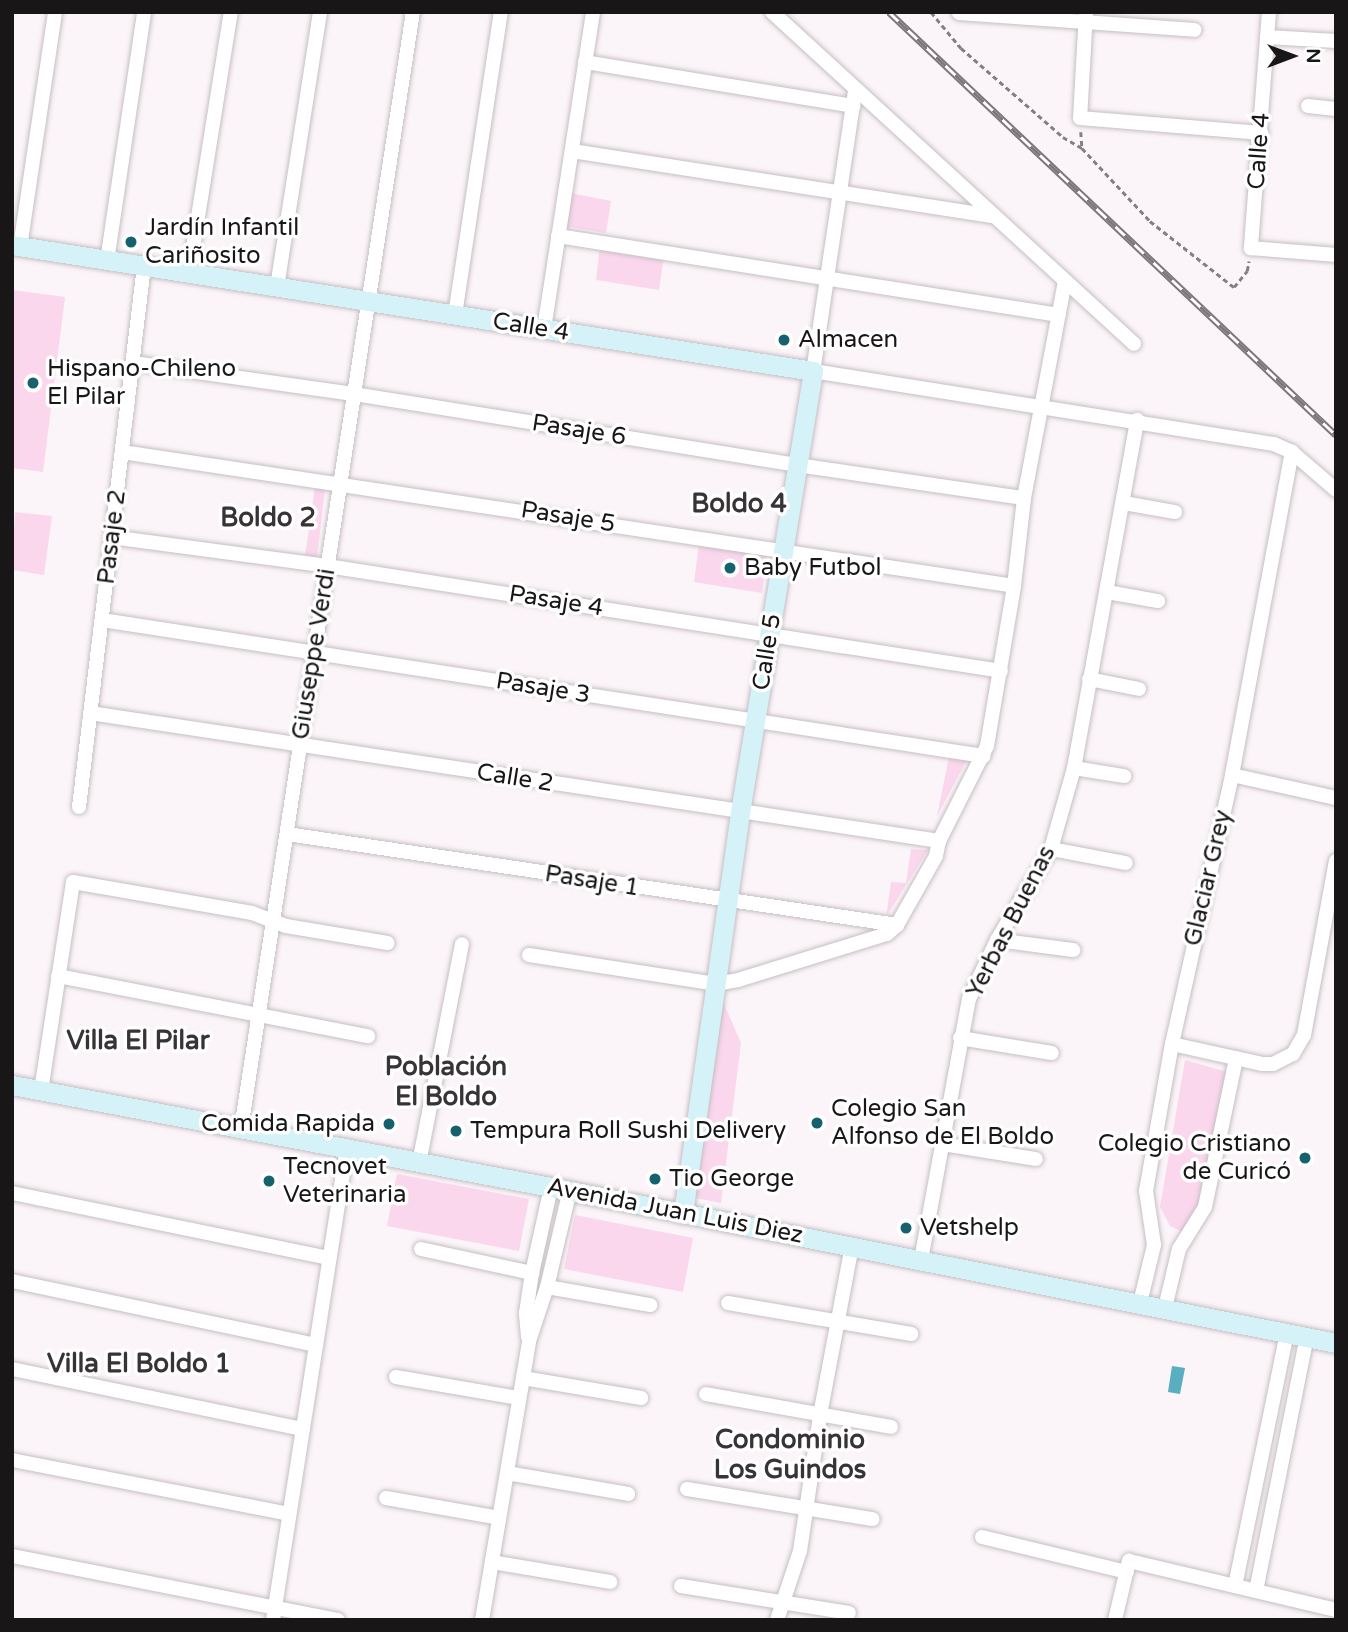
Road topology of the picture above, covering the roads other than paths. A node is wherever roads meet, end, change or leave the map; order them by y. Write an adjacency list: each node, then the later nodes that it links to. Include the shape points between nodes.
1 (55, 12): 25 (street)
2 (144, 12): 27 (street)
3 (231, 12): 29 (street)
4 (320, 12): 32 (street)
5 (413, 12): 33 (street, Giuseppe Verdi)
6 (501, 12): 34 (street)
7 (593, 12): 15 (street)
8 (772, 12): 16 (street)
9 (1269, 12): 13 (street, Calle 4)
10 (959, 13): 11 (street)
11 (1086, 17): 12 (street); 20 (street, via 1080,118)
12 (1194, 30)
13 (1267, 37): 14 (street); 20 (street, Calle 4)
14 (1336, 41)
15 (585, 62): 17 (street); 21 (street)
16 (855, 91): 17 (street, Calle 5); 23 (street)
17 (853, 106): 22 (street, Calle 5)
18 (1308, 106): 19 (street)
19 (1336, 108)
20 (1261, 133): 26 (street, Calle 4, via 1251,247)
21 (572, 151): 22 (street); 24 (street)
22 (840, 192): 23 (street); 30 (street, Calle 5)
23 (993, 216): 31 (street)
24 (558, 236): 30 (street); 36 (street)
25 (15, 246): 27 (street, Calle 4)
26 (1336, 255)
27 (107, 261): 28 (street, Calle 4)
28 (144, 266): 29 (street, Calle 4); 38 (street, Pasaje 2)
29 (189, 274): 32 (street, Calle 4)
30 (827, 278): 35 (street); 39 (street, Calle 5)
31 (1065, 282): 35 (street); 37 (street)
32 (277, 287): 33 (street, Calle 4)
33 (368, 302): 34 (street, Calle 4); 40 (street, Giuseppe Verdi)
34 (455, 315): 36 (street, Calle 4)
35 (1059, 315): 41 (street)
36 (544, 329): 39 (street, Calle 4)
37 (1134, 344)
38 (133, 363): 40 (street, Pasaje 6); 43 (street, Pasaje 2)
39 (813, 371): 41 (street, Calle 4); 45 (street, Calle 5)
40 (354, 394): 45 (street, Pasaje 6); 46 (street, Giuseppe Verdi)
41 (1043, 407): 42 (street, Calle 4); 48 (street)
42 (1137, 420): 44 (street, Calle 4, via 1274,444); 49 (street, Yerbas Buenas)
43 (122, 452): 46 (street, Pasaje 5); 51 (street, Pasaje 2)
44 (1292, 452): 47 (street); 68 (street, Glaciar Grey)
45 (797, 465): 48 (street, Pasaje 6); 52 (street, Calle 5)
46 (340, 483): 52 (street, Pasaje 5); 53 (street, Giuseppe Verdi)
47 (1336, 490)
48 (1024, 498): 54 (street)
49 (1124, 503): 50 (street); 55 (street, Yerbas Buenas)
50 (1175, 512)
51 (111, 537): 53 (street, Pasaje 4); 57 (street, Pasaje 2)
52 (783, 550): 54 (street, Pasaje 5); 58 (street, Calle 5)
53 (327, 566): 58 (street, Pasaje 4); 59 (street, Giuseppe Verdi)
54 (1014, 586): 60 (street)
55 (1107, 592): 56 (street); 61 (street, Yerbas Buenas)
56 (1158, 601)
57 (102, 620): 59 (street, Pasaje 3); 63 (street, Pasaje 2)
58 (770, 634): 60 (street, Pasaje 4); 64 (street, Calle 5)
59 (314, 653): 64 (street, Pasaje 3); 65 (street, Giuseppe Verdi)
60 (1001, 671): 66 (street)
61 (1089, 679): 62 (street); 67 (street, Yerbas Buenas)
62 (1139, 689)
63 (90, 713): 65 (street, Calle 2); 71 (street, Pasaje 2)
64 (755, 720): 66 (street, Pasaje 3); 72 (street, Calle 5)
65 (300, 745): 72 (street, Calle 2); 73 (street, Giuseppe Verdi)
66 (984, 756): 74 (street)
67 (1074, 768): 69 (street); 75 (street, Yerbas Buenas)
68 (1232, 775): 70 (street); 91 (street, Glaciar Grey)
69 (1124, 776)
70 (1336, 798)
71 (79, 807)
72 (740, 813): 74 (street, Calle 2); 78 (street, Calle 5)
73 (287, 834): 78 (street, Pasaje 1); 79 (street, Giuseppe Verdi)
74 (939, 841): 80 (street, via 936,856)
75 (1051, 849): 77 (street); 81 (street, Yerbas Buenas)
76 (1336, 861): 93 (street, via 1299,1045 1273,1064)
77 (1126, 863)
78 (728, 901): 80 (street, Pasaje 1); 87 (street, Calle 5)
79 (274, 920): 82 (street, via 286,926); 86 (street, via 73,883); 88 (street, Giuseppe Verdi)
80 (897, 925): 87 (street, via 887,934)
81 (997, 940): 84 (street); 90 (street, Yerbas Buenas, via 969,999)
82 (388, 943)
83 (462, 944): 100 (street)
84 (1073, 950)
85 (529, 955): 87 (street)
86 (58, 975): 88 (street); 95 (street)
87 (716, 984): 103 (street, Calle 5)
88 (259, 1014): 89 (street); 96 (street, Giuseppe Verdi)
89 (368, 1036)
90 (960, 1038): 92 (street); 97 (street, Yerbas Buenas)
91 (1172, 1044): 93 (street); 112 (street, Glaciar Grey, via 1146,1191 1154,1245)
92 (1052, 1053)
93 (1236, 1058): 114 (street, via 1205,1207 1179,1249)
94 (12, 1085): 95 (street, Avenida Juan Luis Diez)
95 (41, 1091): 96 (street, Avenida Juan Luis Diez)
96 (241, 1129): 98 (street, Avenida Juan Luis Diez)
97 (942, 1144): 99 (street); 107 (street, Yerbas Buenas)
98 (347, 1149): 100 (street, Avenida Juan Luis Diez); 106 (street)
99 (1036, 1159)
100 (419, 1163): 101 (street, Avenida Juan Luis Diez)
101 (561, 1189): 103 (street, Avenida Juan Luis Diez); 108 (street); 110 (street)
102 (12, 1194): 106 (street)
103 (683, 1214): 104 (street, Avenida Juan Luis Diez)
104 (852, 1247): 107 (street, Avenida Juan Luis Diez); 115 (street)
105 (421, 1249): 108 (street)
106 (330, 1258): 120 (street)
107 (921, 1260): 112 (street, Avenida Juan Luis Diez)
108 (532, 1273): 118 (street, via 526,1313)
109 (12, 1281): 120 (street)
110 (547, 1287): 113 (street); 118 (street)
111 (728, 1303): 115 (street)
112 (1140, 1303): 114 (street, Avenida Juan Luis Diez)
113 (650, 1305)
114 (1165, 1308): 117 (street, Avenida Juan Luis Diez)
115 (838, 1321): 116 (street); 127 (street)
116 (911, 1334)
117 (1297, 1334): 119 (street, Avenida Juan Luis Diez); 145 (street); 146 (street)
118 (529, 1341): 123 (street)
119 (1336, 1343)
120 (316, 1345): 129 (street)
121 (12, 1369): 129 (street)
122 (396, 1377): 125 (street)
123 (523, 1378): 125 (street); 126 (street)
124 (706, 1394): 127 (street)
125 (519, 1398): 131 (street)
126 (641, 1398)
127 (820, 1415): 128 (street); 135 (street)
128 (891, 1427)
129 (303, 1429): 136 (street)
130 (12, 1460): 136 (street)
131 (507, 1473): 133 (street); 137 (street)
132 (687, 1489): 135 (street)
133 (628, 1493)
134 (386, 1499): 137 (street)
135 (807, 1509): 138 (street); 147 (street, via 800,1551)
136 (289, 1514): 150 (street)
137 (499, 1518): 141 (street)
138 (873, 1519)
139 (982, 1537): 142 (street)
140 (12, 1556): 150 (street)
141 (492, 1562): 143 (street); 152 (street)
142 (1126, 1572): 145 (street, via 1129,1561); 154 (street)
143 (610, 1582)
144 (681, 1586): 147 (street)
145 (1235, 1586): 146 (street)
146 (1256, 1591): 148 (street)
147 (781, 1601): 149 (street); 153 (street)
148 (1336, 1610)
149 (849, 1613)
150 (274, 1614): 151 (street)
151 (338, 1620)
152 (482, 1620)
153 (777, 1620)
154 (1115, 1620)

